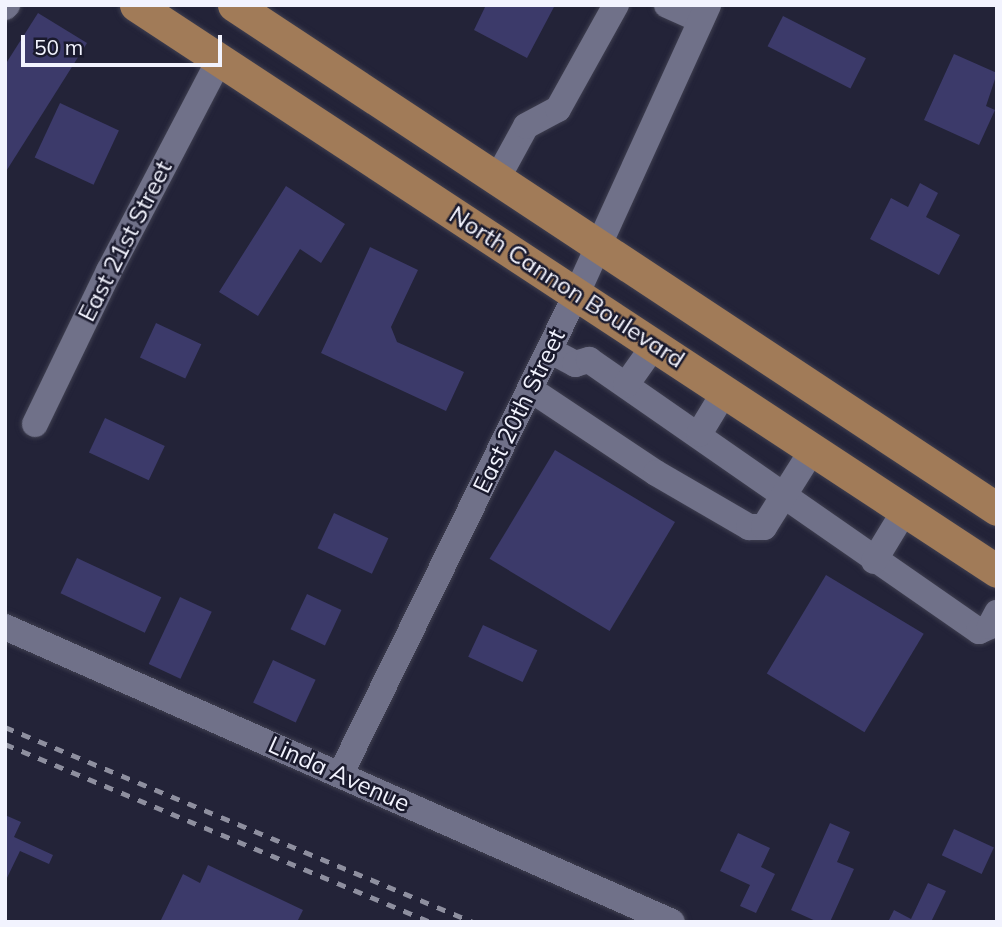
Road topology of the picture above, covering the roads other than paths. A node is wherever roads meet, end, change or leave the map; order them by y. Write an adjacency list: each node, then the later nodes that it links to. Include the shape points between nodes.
1 (136, 5): 6 (main road, North Cannon Boulevard)
2 (616, 5): 7 (street, via 558,110 526,126)
3 (667, 5): 5 (street)
4 (239, 6): 7 (main road, North Cannon Boulevard)
5 (705, 13): 8 (street, East 20th Street)
6 (219, 61): 9 (main road, North Cannon Boulevard); 15 (street, East 21st Street, via 108,271)
7 (497, 179): 8 (main road, North Cannon Boulevard)
8 (599, 247): 9 (street, East 20th Street); 19 (main road, North Cannon Boulevard)
9 (577, 293): 10 (main road, North Cannon Boulevard); 11 (street, East 20th Street)
10 (655, 344): 12 (street); 14 (main road, North Cannon Boulevard)
11 (549, 350): 12 (street, via 575,364 589,360); 13 (street, East 20th Street)
12 (626, 385): 16 (street)
13 (530, 389): 18 (street, via 656,473 748,527 764,527); 25 (street, East 20th Street)
14 (725, 391): 16 (street); 17 (main road, North Cannon Boulevard)
15 (35, 424)
16 (699, 434): 18 (street)
17 (813, 449): 18 (street); 20 (main road, North Cannon Boulevard)
18 (785, 494): 21 (street)
19 (997, 509)
20 (905, 510): 21 (street); 22 (main road, North Cannon Boulevard)
21 (874, 561): 23 (street, via 979,631)
22 (997, 571)
23 (997, 614)
24 (5, 627): 25 (street, Linda Avenue)
25 (340, 775): 26 (street, Linda Avenue)
26 (672, 922)

